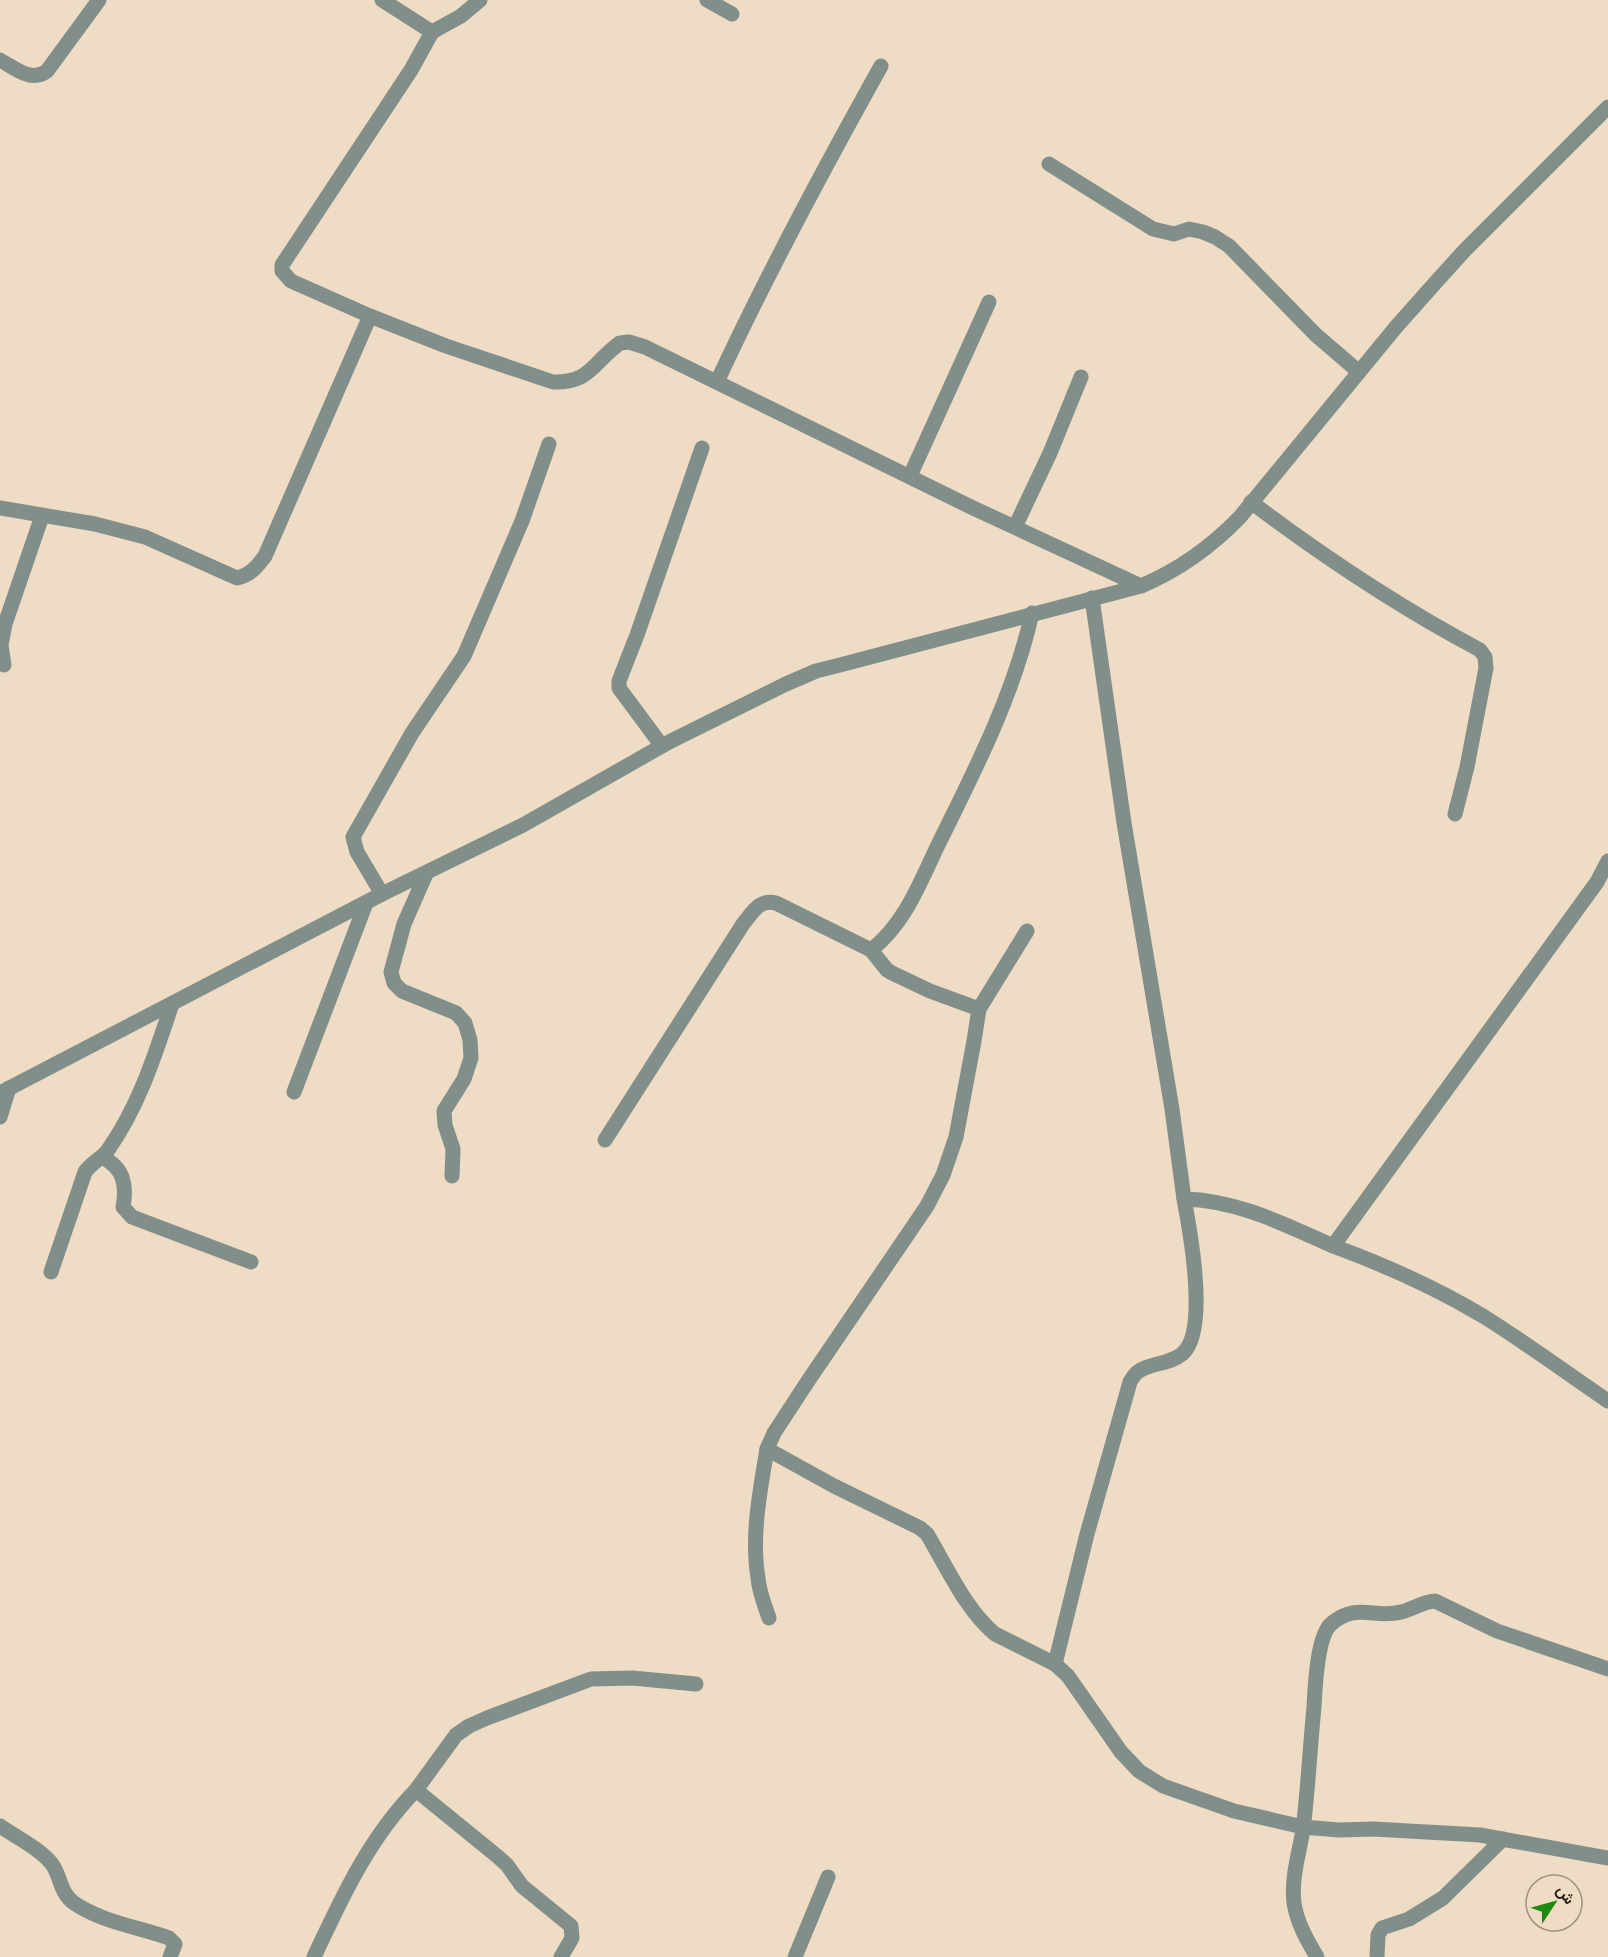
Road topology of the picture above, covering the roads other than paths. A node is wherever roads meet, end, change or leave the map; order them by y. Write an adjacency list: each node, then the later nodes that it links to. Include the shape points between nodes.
1 (99, 0): 7 (street, via 42,75 29,76)
2 (382, 0): 6 (street)
3 (480, 0): 6 (street)
4 (707, 0): 5 (street)
5 (732, 14)
6 (432, 32): 12 (street, via 282,265 291,281)
7 (0, 60)
8 (881, 66): 15 (street, via 806,203)
9 (1608, 107): 13 (street, via 1465,250)
10 (1049, 164): 13 (street, via 1153,229 1174,234 1189,229 1229,246 1316,335)
11 (988, 302): 18 (street)
12 (370, 316): 15 (street, via 553,382 582,377 609,350 629,342); 21 (street, via 265,556 248,574 230,576 145,537)
13 (1359, 372): 19 (street)
14 (1081, 377): 22 (street)
15 (717, 382): 18 (street)
16 (549, 444): 31 (street, via 522,521 464,656 412,733 353,837 357,852)
17 (702, 448): 27 (street, via 619,681 619,688)
18 (910, 476): 22 (street)
19 (1251, 502): 23 (street, via 1201,553); 28 (street, via 1365,583 1480,650 1485,657 1486,668)
20 (0, 508): 21 (street)
21 (42, 516): 26 (street, via 5,624 1,645)
22 (1015, 527): 23 (street)
23 (1141, 586): 24 (street)
24 (1092, 598): 25 (street); 43 (street)
25 (1032, 613): 27 (street, via 816,671); 34 (street, via 1024,651 1008,693 951,820 907,906 884,940)
26 (4, 665)
27 (662, 746): 30 (street, via 524,825)
28 (1455, 814)
29 (1608, 861): 44 (street, via 1597,882)
30 (426, 874): 31 (street); 42 (street, via 404,924 390,972 402,991 456,1012 468,1032 471,1058 464,1079 444,1111 453,1149)
31 (382, 894): 32 (street)
32 (366, 903): 35 (street); 38 (street)
33 (1027, 931): 36 (street)
34 (871, 950): 36 (street, via 892,973); 40 (street, via 776,903 761,903 743,924)
35 (172, 1004): 37 (street); 41 (street, via 133,1107)
36 (978, 1009): 48 (street, via 956,1137 943,1175 927,1206 808,1381)
37 (4, 1090): 39 (street)
38 (294, 1092)
39 (0, 1117)
40 (605, 1140)
41 (102, 1157): 45 (street, via 112,1162 124,1180 123,1207 132,1217); 46 (street, via 85,1172)
42 (452, 1176)
43 (1184, 1199): 44 (street, via 1220,1202 1270,1218); 50 (street, via 1195,1274 1192,1337 1181,1355 1138,1371 1130,1382)
44 (1333, 1246): 47 (street, via 1373,1261 1480,1315)
45 (251, 1262)
46 (51, 1272)
47 (1608, 1401)
48 (767, 1449): 49 (street, via 756,1552 758,1580); 50 (street, via 920,1528 988,1628)
49 (770, 1618)
50 (1055, 1664): 55 (street, via 1139,1771 1163,1786 1234,1811)
51 (1608, 1669): 55 (street, via 1497,1631 1435,1601 1400,1613 1356,1611 1341,1617 1323,1635)
52 (696, 1684): 53 (street, via 591,1679 487,1718 456,1735)
53 (416, 1790): 60 (street, via 387,1821 370,1847); 61 (street, via 497,1856 522,1886 571,1926 572,1938)
54 (0, 1826): 59 (street, via 46,1858 73,1902 110,1920 169,1938 175,1944)
55 (1303, 1827): 56 (street); 63 (street, via 1294,1901 1304,1935)
56 (1503, 1839): 57 (street); 64 (street, via 1443,1898 1382,1928)
57 (1608, 1858)
58 (828, 1877): 62 (street)
59 (170, 1957)
60 (314, 1957)
61 (561, 1957)
62 (795, 1957)
63 (1317, 1957)
64 (1377, 1957)

